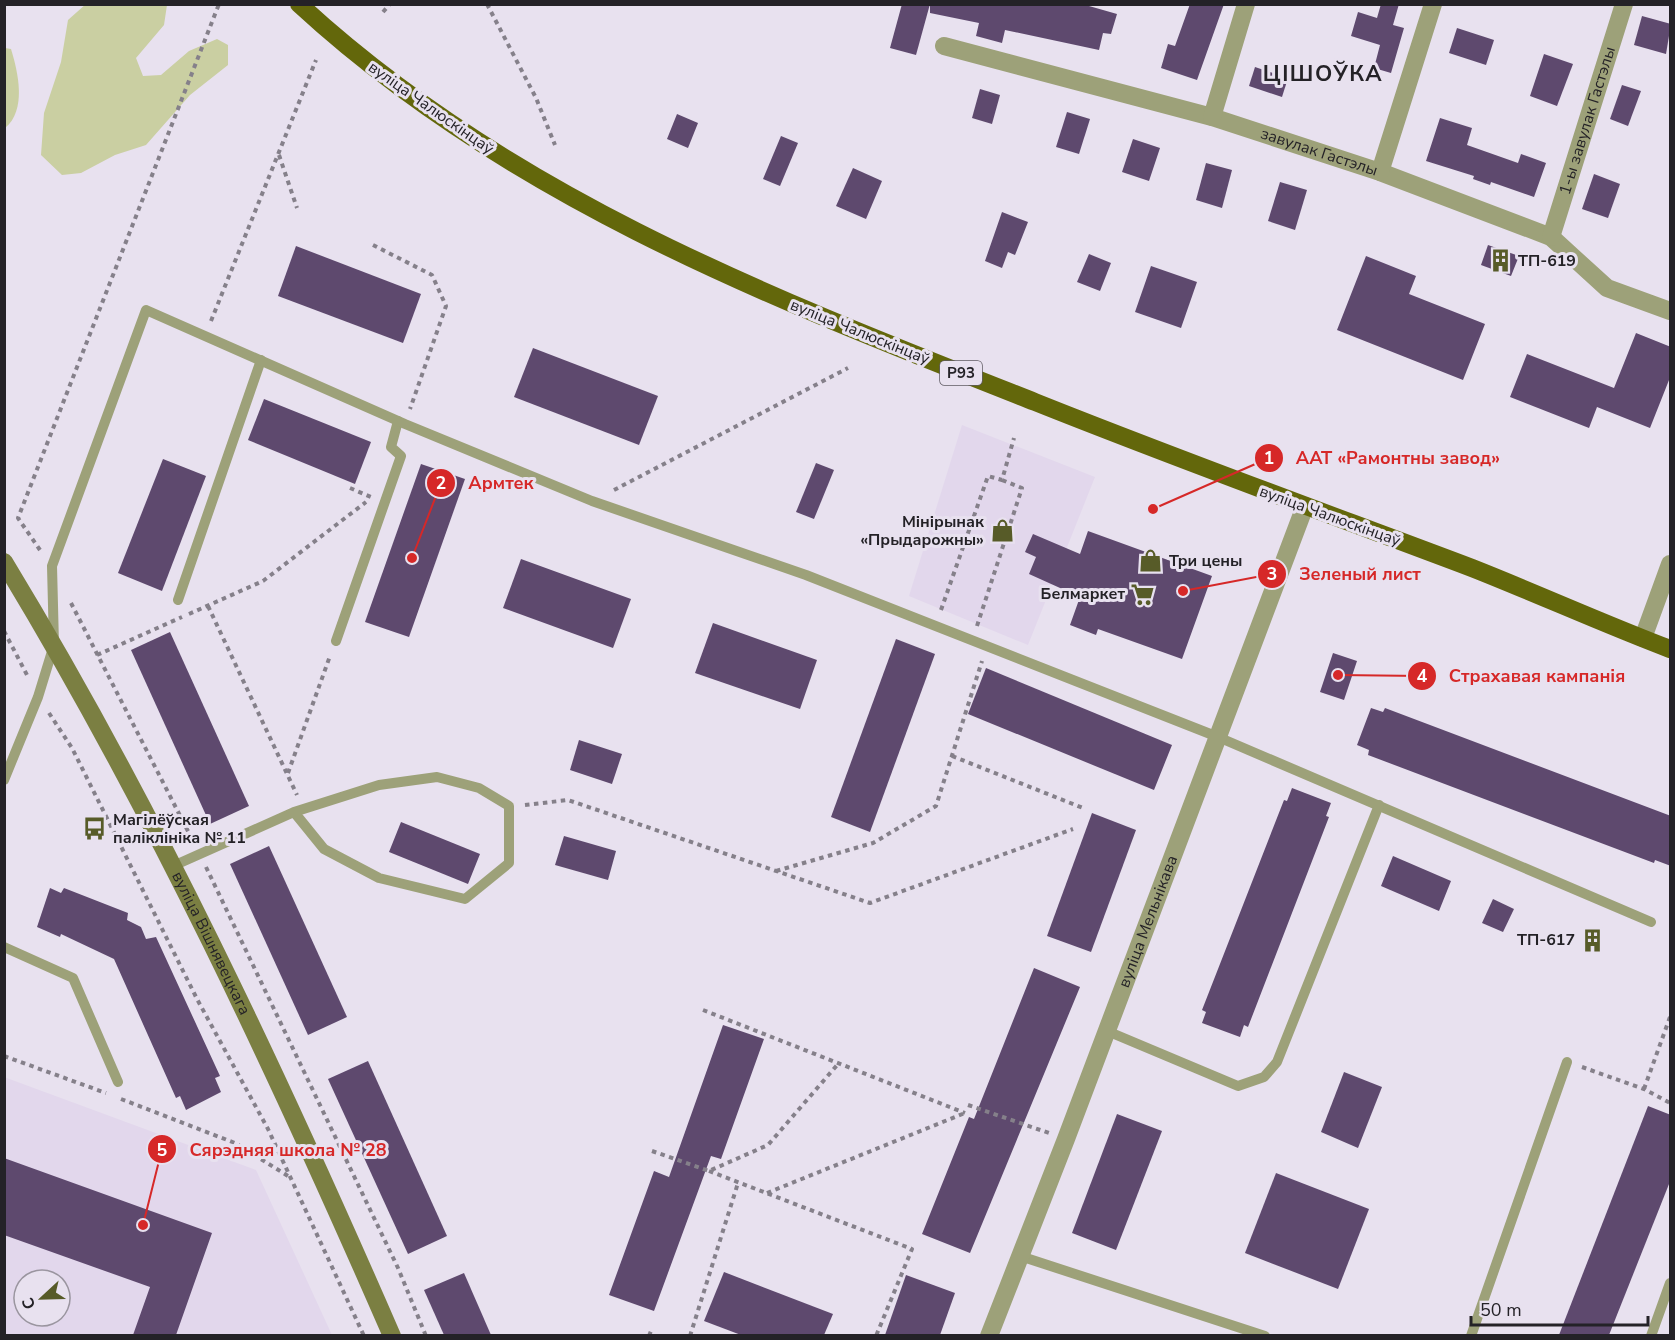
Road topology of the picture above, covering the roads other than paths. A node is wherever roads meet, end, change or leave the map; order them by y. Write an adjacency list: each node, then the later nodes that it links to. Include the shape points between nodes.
1 (299, 4): 12 (main road, вуліца Чалюскінцаў / Р93, via 399,89 510,164 603,216 830,321)
2 (1246, 4): 6 (street)
3 (1433, 4): 7 (street)
4 (1624, 4): 8 (street, 1-ы завулак Гастэлы)
5 (944, 46): 6 (street, завулак Гастэлы)
6 (1212, 117): 7 (street, завулак Гастэлы)
7 (1380, 172): 8 (street, завулак Гастэлы)
8 (1551, 237): 9 (street, завулак Гастэлы, via 1607,288)
9 (1671, 311)
10 (261, 360): 11 (lane); 15 (lane); 18 (lane, via 146,310 52,566)
11 (401, 422): 17 (lane, via 391,447 400,456); 20 (lane, via 592,501 806,575)
12 (1305, 506): 16 (main road, вуліца Чалюскінцаў / Р93); 20 (street, вуліца Мельнікава)
13 (4, 562): 18 (main road, вуліца Вішнявецкага)
14 (1671, 564): 16 (street)
15 (178, 600)
16 (1643, 638): 19 (main road, вуліца Чалюскінцаў / Р93)
17 (336, 641)
18 (54, 645): 21 (lane, via 38,697); 24 (main road, вуліца Вішнявецкага)
19 (1671, 649)
20 (1218, 737): 22 (lane); 27 (street, вуліца Мельнікава)
21 (4, 780)
22 (1378, 805): 25 (lane); 27 (lane, via 1277,1062 1264,1077 1238,1086)
23 (299, 810): 23 (lane, via 324,849 379,878 465,899 509,863 509,806 479,788 437,777 379,785); 24 (lane)
24 (173, 866): 32 (main road, вуліца Вішнявецкага, via 268,1062)
25 (1651, 922)
26 (4, 947): 29 (lane, via 73,978)
27 (1107, 1031): 30 (street, вуліца Мельнікава)
28 (1567, 1062): 35 (lane)
29 (118, 1082)
30 (1020, 1256): 33 (street, вуліца Мельнікава); 34 (lane)
31 (1671, 1283): 36 (lane)
32 (392, 1335)
33 (989, 1335)
34 (1265, 1335)
35 (1471, 1335)
36 (1651, 1335)

